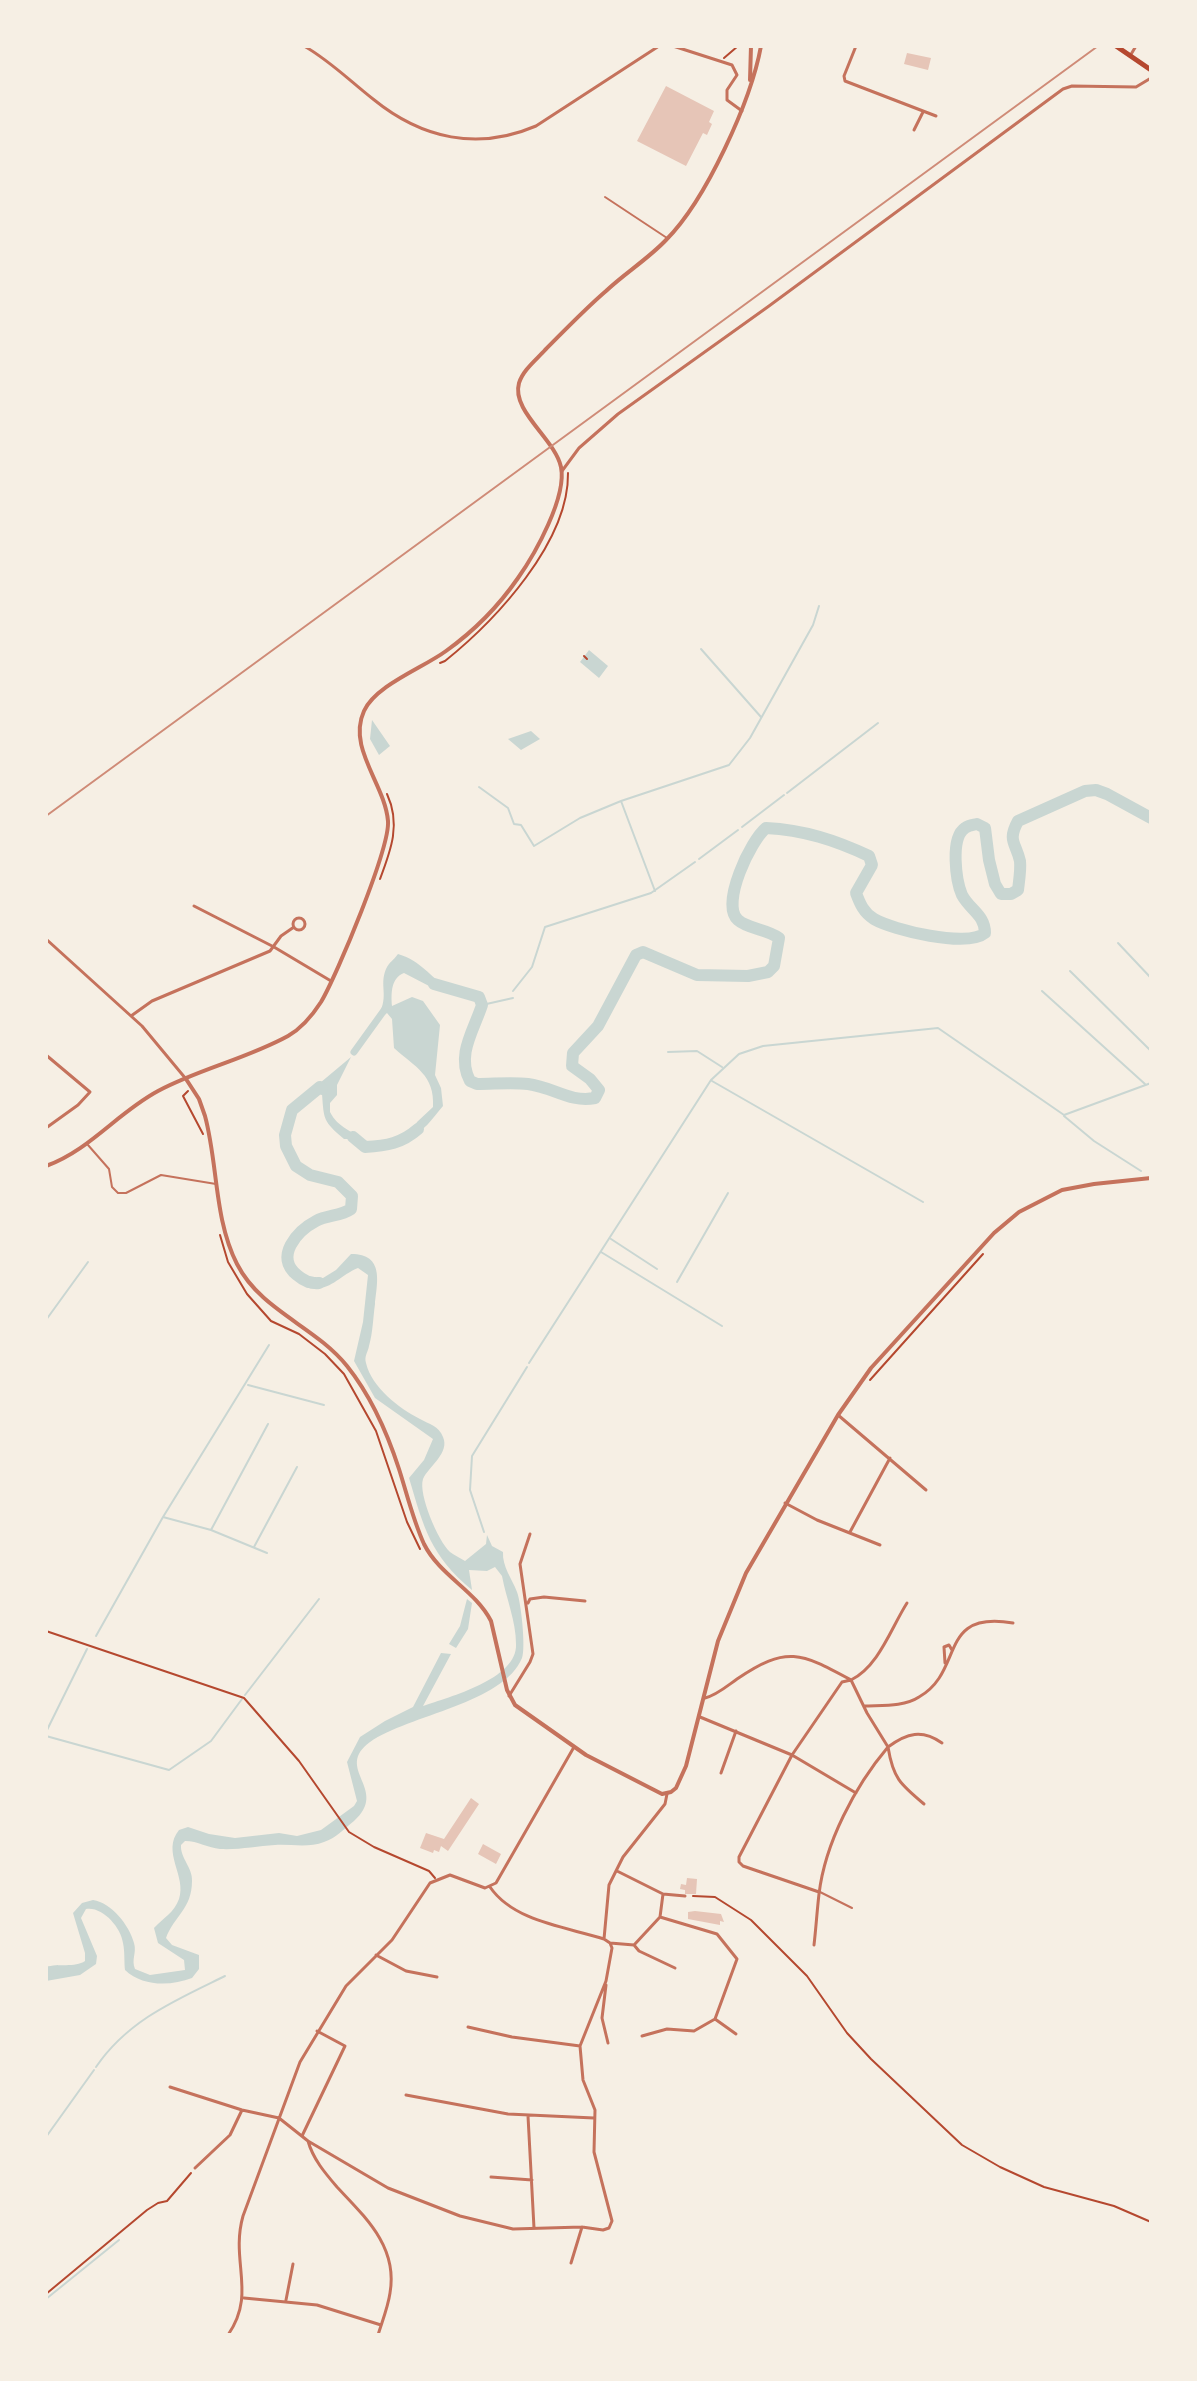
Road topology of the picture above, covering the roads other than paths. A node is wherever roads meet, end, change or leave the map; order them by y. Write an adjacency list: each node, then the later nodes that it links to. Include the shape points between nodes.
1 (304, 46): 2 (street, via 409,124 435,135 488,140 536,126)
2 (659, 46)
3 (673, 46): 15 (street, via 732,65 737,75 727,100)
4 (745, 46): 10 (street)
5 (751, 46): 10 (street)
6 (761, 46): 14 (street)
7 (856, 46): 16 (street, via 845,81)
8 (1116, 46): 11 (main road)
9 (1136, 46): 11 (street)
10 (751, 53): 14 (street)
11 (1130, 56): 12 (main road)
12 (1151, 70)
13 (1151, 78): 21 (street, via 1136,87 1063,89 618,414)
14 (750, 87): 15 (street)
15 (742, 111): 20 (street, via 695,203)
16 (923, 111): 17 (street); 18 (street)
17 (936, 116)
18 (914, 130)
19 (605, 197): 20 (lane)
20 (668, 239): 21 (street, via 603,293 520,382 521,405 556,453)
21 (562, 471): 26 (street, via 557,502 532,556 489,616 444,653 379,693 365,711 359,736 388,824)
22 (194, 906): 25 (street)
23 (294, 927): 25 (street)
24 (46, 939): 27 (street)
25 (274, 947): 26 (street); 27 (street, via 152,1001)
26 (331, 981): 29 (street, via 310,1018 293,1033)
27 (131, 1016): 29 (street)
28 (46, 1055): 30 (street, via 90,1092)
29 (186, 1079): 31 (street, via 144,1099); 34 (street, via 205,1116)
30 (46, 1128)
31 (87, 1145): 32 (street); 34 (lane, via 109,1169 118,1193 161,1175)
32 (46, 1166)
33 (1151, 1178): 35 (street, via 1062,1190 1019,1212 994,1233)
34 (217, 1184): 49 (street, via 226,1234 240,1270 264,1299 346,1365 367,1395 426,1547 491,1621)
35 (838, 1415): 36 (street); 38 (street)
36 (890, 1458): 37 (street); 39 (street)
37 (926, 1490)
38 (785, 1503): 39 (street); 50 (street, via 731,1606)
39 (850, 1532): 41 (street)
40 (530, 1534): 43 (street, via 520,1564)
41 (880, 1545)
42 (585, 1601): 43 (street, via 544,1597)
43 (528, 1603): 49 (street, via 533,1654)
44 (907, 1603): 48 (street, via 871,1665)
45 (1013, 1623): 46 (street, via 978,1623 964,1631)
46 (952, 1650): 47 (street); 47 (street, via 947,1645 943,1649)
47 (945, 1665): 51 (street, via 917,1699)
48 (851, 1680): 50 (street, via 810,1658 789,1656 757,1665); 51 (street); 57 (street, via 842,1682)
49 (508, 1693): 55 (street, via 515,1705)
50 (705, 1698): 52 (street)
51 (864, 1706): 56 (street)
52 (700, 1717): 53 (street); 60 (street, via 681,1779)
53 (736, 1731): 57 (street); 58 (street)
54 (942, 1743): 56 (street, via 923,1733)
55 (574, 1747): 60 (street); 63 (street)
56 (888, 1747): 59 (street); 61 (street, via 891,1770)
57 (792, 1755): 59 (street); 64 (street, via 740,1850 739,1862)
58 (721, 1773)
59 (856, 1793): 64 (street, via 830,1849)
60 (667, 1794): 62 (street)
61 (924, 1804)
62 (617, 1871): 65 (street); 69 (street, via 609,1885)
63 (490, 1887): 69 (street, via 509,1905 540,1921); 73 (street, via 450,1875 436,1878)
64 (819, 1892): 67 (lane); 72 (street)
65 (663, 1894): 66 (street); 68 (street)
66 (685, 1896)
67 (852, 1908)
68 (660, 1917): 71 (street); 77 (street, via 717,1934 737,1959)
69 (604, 1939): 70 (street)
70 (610, 1943): 71 (street); 76 (street)
71 (634, 1945): 74 (street)
72 (814, 1945)
73 (376, 1955): 75 (street, via 406,1971); 79 (street, via 346,1986)
74 (675, 1968)
75 (437, 1977)
76 (606, 1981): 82 (street, via 602,2018); 83 (street)
77 (715, 2019): 80 (street); 81 (street, via 694,2031 667,2029)
78 (468, 2027): 83 (street)
79 (317, 2031): 88 (street); 90 (street, via 345,2046)
80 (736, 2034)
81 (642, 2036)
82 (608, 2043)
83 (580, 2046): 89 (street)
84 (170, 2087): 86 (street)
85 (406, 2095): 87 (street)
86 (242, 2110): 88 (street); 92 (street, via 230,2135)
87 (528, 2116): 89 (street); 94 (street)
88 (279, 2118): 90 (street); 99 (street, via 237,2236)
89 (594, 2118): 95 (street, via 594,2152 612,2221 603,2230)
90 (302, 2136): 91 (street)
91 (308, 2141): 96 (street, via 422,2202 487,2224); 101 (street, via 325,2174 367,2218 386,2248 390,2294)
92 (195, 2168)
93 (491, 2177): 94 (street)
94 (532, 2180): 96 (street)
95 (582, 2227): 96 (street); 97 (street)
96 (534, 2230)
97 (571, 2263)
98 (293, 2264): 100 (street)
99 (244, 2298): 100 (street); 102 (street)
100 (286, 2300): 101 (street)
101 (381, 2325): 103 (street)
102 (228, 2335)
103 (378, 2335)

